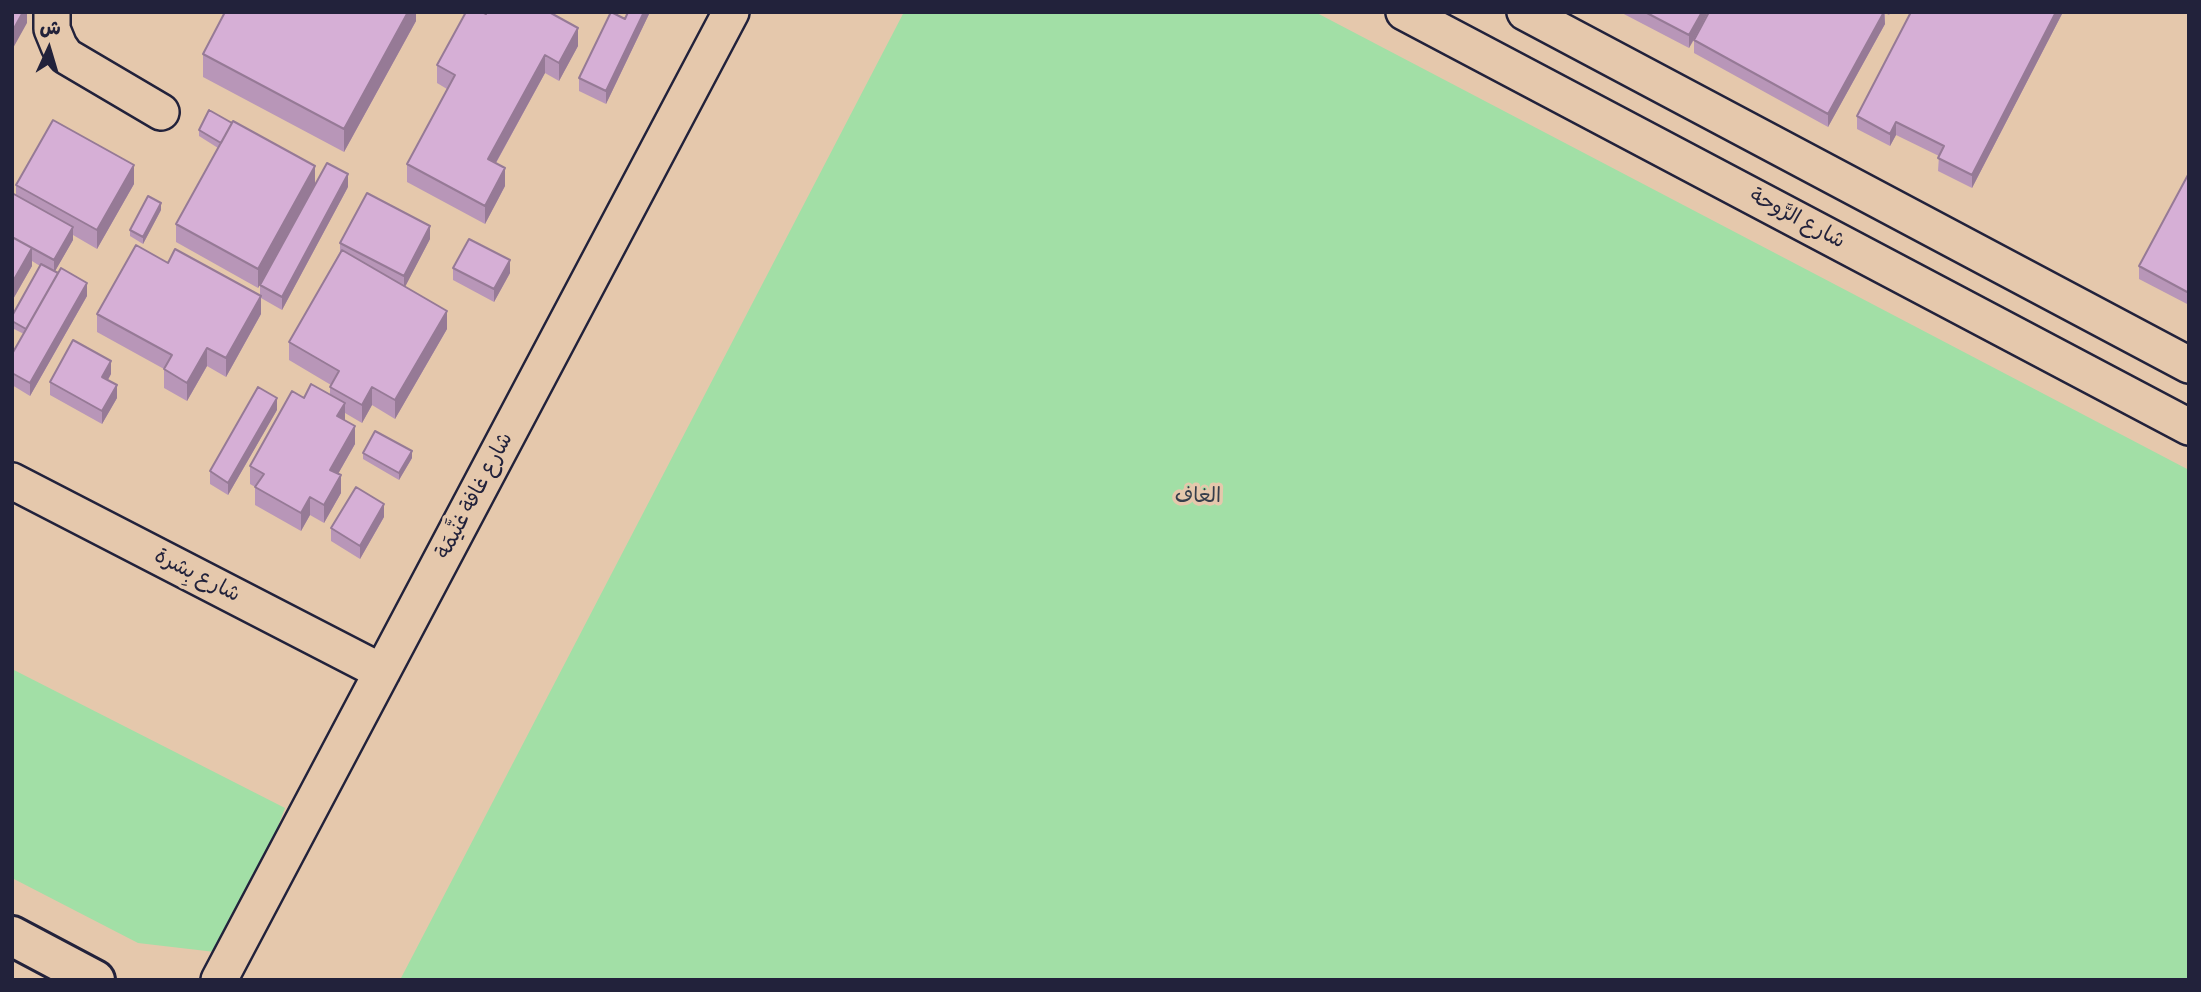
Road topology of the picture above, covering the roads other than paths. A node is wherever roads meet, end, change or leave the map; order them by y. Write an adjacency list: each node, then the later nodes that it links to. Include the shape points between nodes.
1 (51, 12): 5 (street, via 52,29 66,56)
2 (731, 12): 9 (street, شارع غافة غنَّيمَة)
3 (1404, 12): 7 (street, شارع الرَّوحة)
4 (1525, 12): 6 (street)
5 (162, 112)
6 (2189, 365)
7 (2189, 427)
8 (12, 481): 9 (street, شارع بِشرة)
9 (382, 672): 12 (street, شارع غافة غنَّيمَة)
10 (12, 936): 11 (main road)
11 (96, 980)
12 (219, 980)

